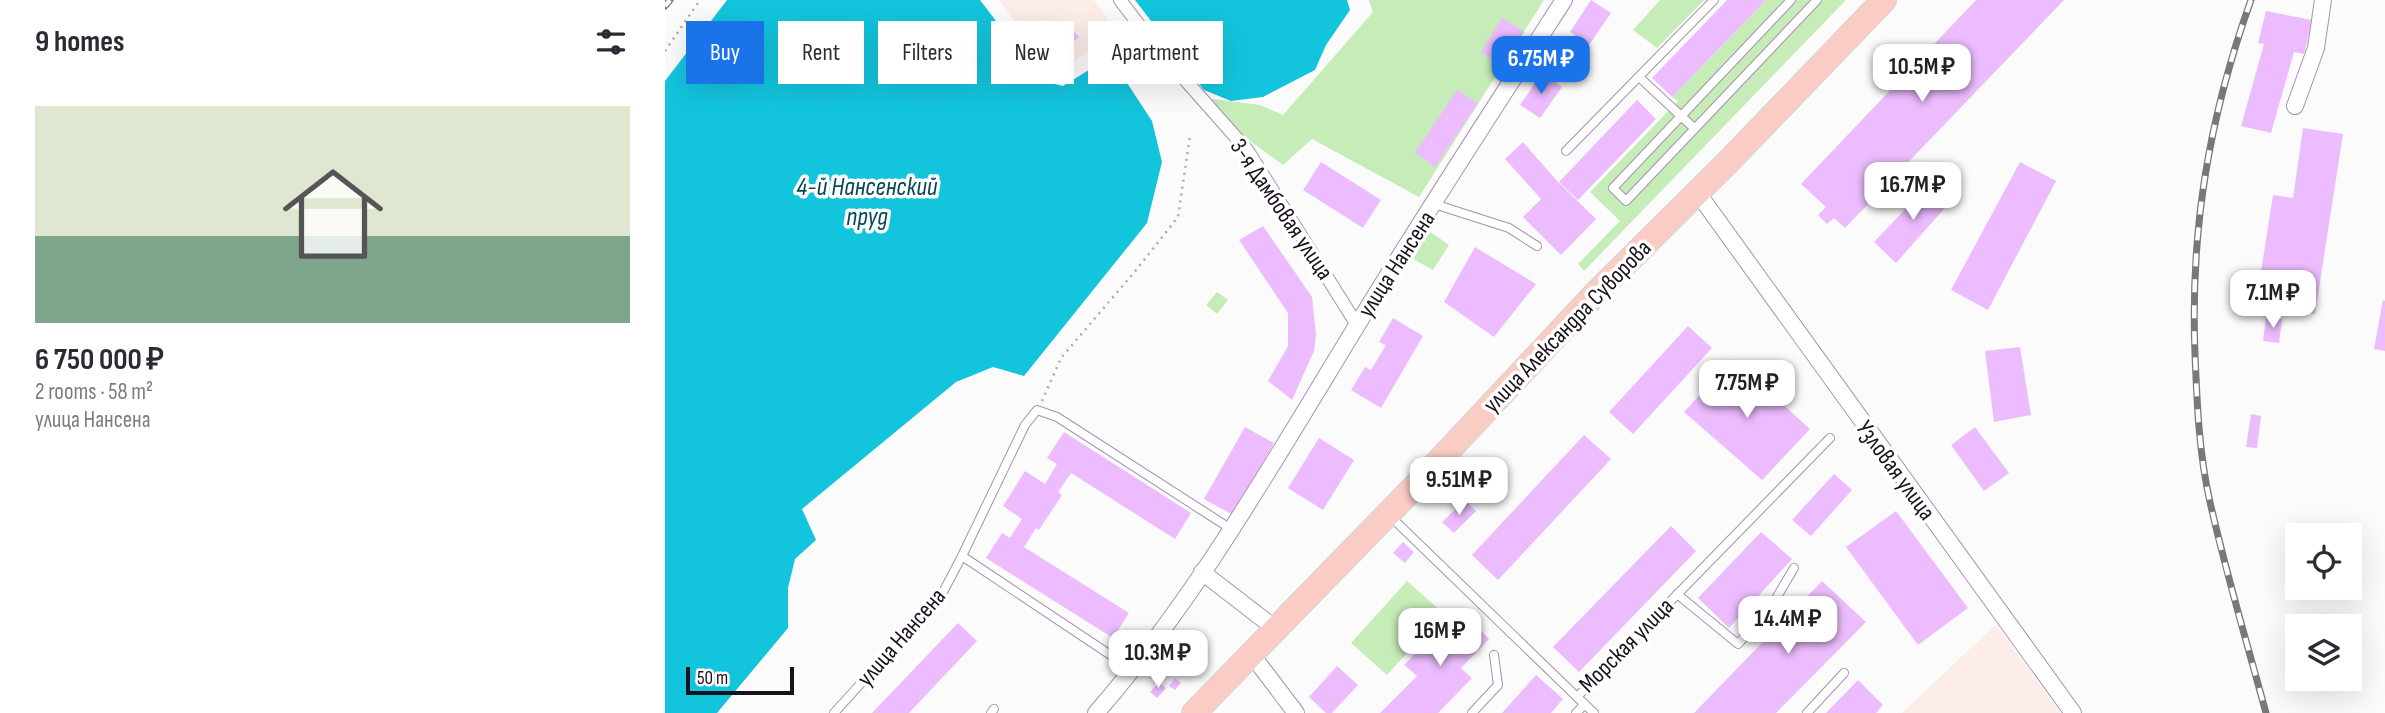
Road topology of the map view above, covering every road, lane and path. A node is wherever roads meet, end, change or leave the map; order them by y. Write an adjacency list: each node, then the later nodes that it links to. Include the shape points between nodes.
1 (700, 0): 9 (path)
2 (1120, 0): 19 (street, 3-я Дамбовая улица, via 1248,151)
3 (1564, 0): 17 (street, улица Нансена)
4 (1714, 0): 10 (lane)
5 (1791, 0): 12 (lane)
6 (1817, 0): 13 (lane)
7 (1884, 0): 16 (main road, улица Александра Суворова)
8 (2323, 0): 11 (street, via 2316,48)
9 (665, 51)
10 (1639, 77): 12 (lane); 15 (lane)
11 (2295, 106)
12 (1681, 116): 13 (lane); 13 (lane, via 1613,188 1626,201)
13 (1694, 128)
14 (1190, 136): 20 (path, via 1178,217 1061,358)
15 (1566, 151)
16 (1697, 192): 22 (main road, улица Александра Суворова); 43 (street, Узловая улица)
17 (1434, 204): 18 (lane, via 1509,228); 19 (street, улица Нансена)
18 (1537, 246)
19 (1357, 325): 23 (street, улица Нансена)
20 (1038, 410): 23 (lane, via 1057,417); 24 (lane, улица Нансена, via 1025,425)
21 (1830, 438): 27 (lane, Морская улица)
22 (1388, 514): 28 (main road, улица Александра Суворова); 33 (lane, Морская улица)
23 (1231, 529): 26 (street, улица Нансена)
24 (962, 556): 31 (lane); 35 (lane, улица Нансена, via 942,594)
25 (1794, 568): 27 (lane, via 1770,607 1738,644)
26 (1202, 572): 28 (street); 31 (street, улица Нансена)
27 (1678, 594): 33 (lane, Морская улица)
28 (1277, 630): 29 (main road, улица Александра Суворова)
29 (1252, 655): 37 (main road, улица Александра Суворова); 38 (street)
30 (1494, 655): 39 (lane, via 1498,685)
31 (1133, 670): 36 (street, улица Нансена)
32 (1845, 673): 42 (lane)
33 (1577, 697): 34 (lane)
34 (1585, 704): 40 (lane); 41 (lane)
35 (834, 713)
36 (1095, 713)
37 (1194, 713)
38 (1296, 713)
39 (1472, 713)
40 (1576, 713)
41 (1594, 713)
42 (1807, 713)
43 (2073, 713)

